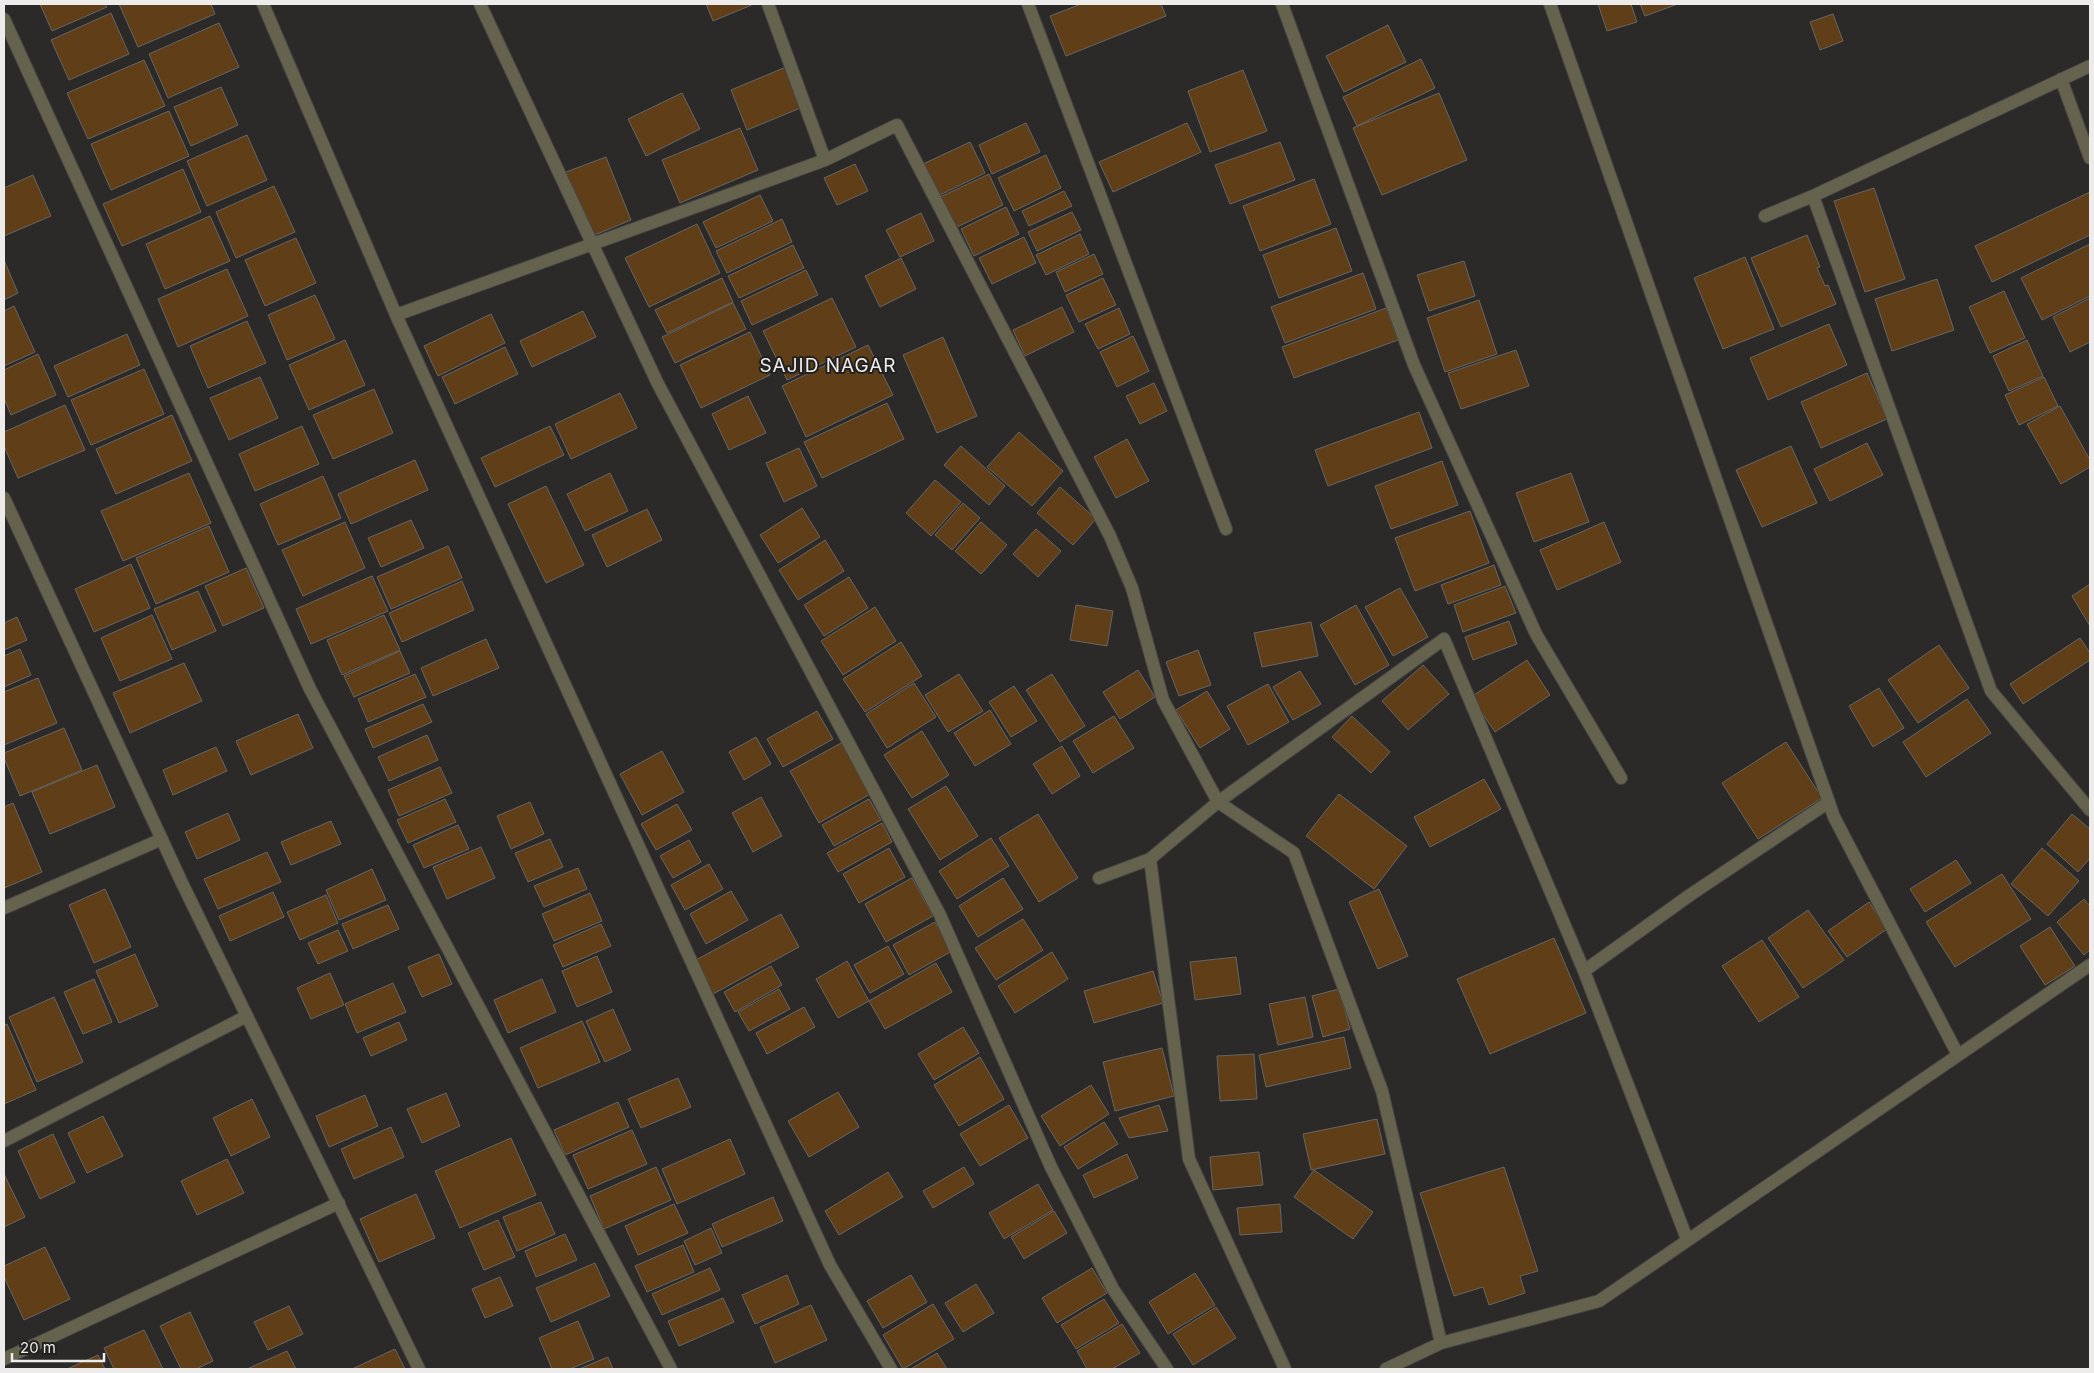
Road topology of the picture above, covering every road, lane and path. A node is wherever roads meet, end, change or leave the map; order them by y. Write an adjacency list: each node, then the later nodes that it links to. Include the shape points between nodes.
1 (263, 4): 15 (street)
2 (480, 4): 14 (street)
3 (768, 4): 11 (street)
4 (1028, 4): 17 (street)
5 (1282, 4): 18 (street, via 1414,364 1536,634)
6 (1550, 4): 20 (street)
7 (4, 19): 36 (street, via 310,688)
8 (2090, 66): 9 (street)
9 (2061, 79): 10 (street); 12 (street)
10 (2090, 158)
11 (824, 160): 14 (street); 19 (street, via 897,125 1110,536 1132,588 1163,700)
12 (1814, 196): 13 (street); 21 (street, via 1991,691)
13 (1765, 216)
14 (592, 244): 15 (street); 38 (street, via 657,382 940,915 1051,1167 1113,1289)
15 (396, 315): 37 (street, via 830,1265)
16 (4, 498): 22 (street)
17 (1226, 529)
18 (1621, 778)
19 (1218, 802): 23 (street); 27 (street, via 1444,639); 33 (street, via 1294,853 1382,1091)
20 (1829, 802): 27 (street); 29 (street)
21 (2090, 810)
22 (162, 839): 25 (street); 28 (street)
23 (1150, 859): 24 (street); 39 (street, via 1189,1159)
24 (1099, 878)
25 (4, 908)
26 (2090, 964): 29 (street)
27 (1584, 971): 32 (street)
28 (247, 1016): 30 (street); 31 (street)
29 (1958, 1056): 32 (street)
30 (4, 1141)
31 (339, 1203): 34 (street); 35 (street)
32 (1688, 1239): 33 (street, via 1599,1301)
33 (1440, 1343): 40 (street)
34 (4, 1359)
35 (420, 1369)
36 (671, 1369)
37 (892, 1369)
38 (1167, 1369)
39 (1285, 1369)
40 (1386, 1369)

